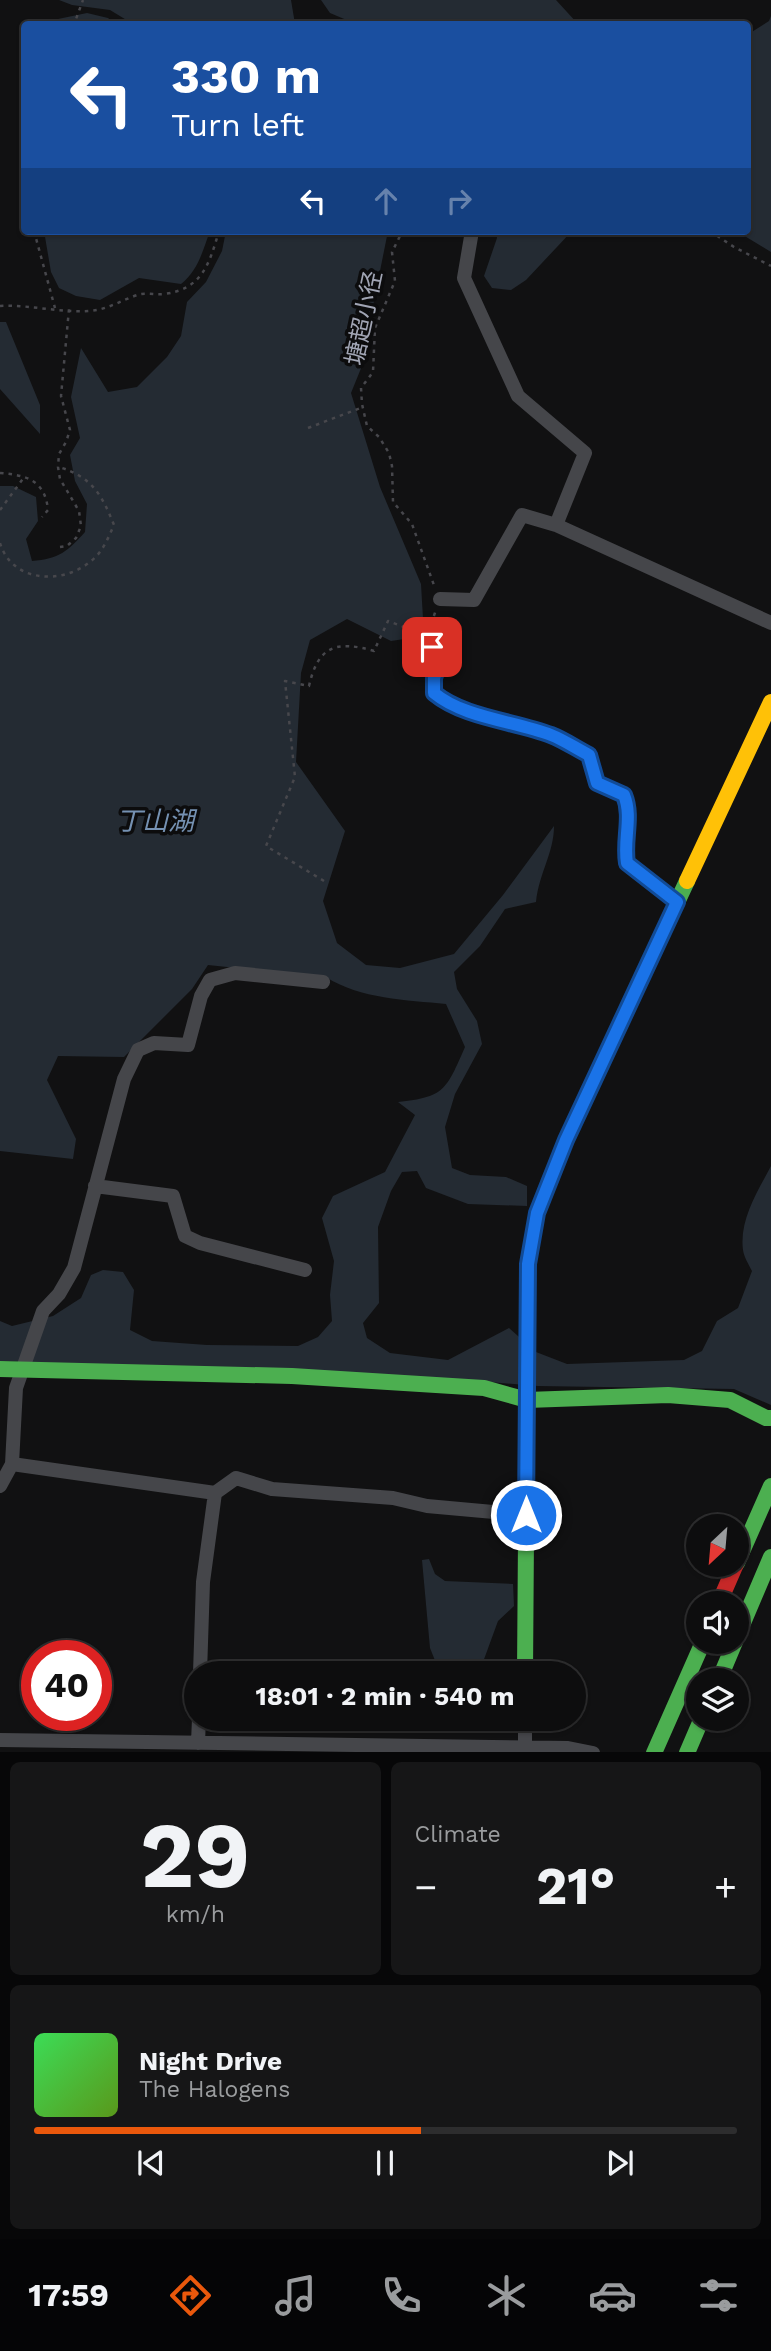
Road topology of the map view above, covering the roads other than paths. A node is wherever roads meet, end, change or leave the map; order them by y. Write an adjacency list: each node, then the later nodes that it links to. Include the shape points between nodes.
1 (471, 235): 2 (street, via 464,278 518,396 585,453)
2 (556, 525): 3 (street, via 522,515 474,600); 4 (street)
3 (440, 599)
4 (771, 623)
5 (422, 634): 7 (street, via 441,659 434,693 443,700 552,735 589,755 597,783 624,795 629,808 627,863)
6 (771, 702): 7 (street)
7 (677, 902): 13 (street, via 566,1140 537,1213 528,1264)
8 (323, 982): 9 (street, via 235,973 210,980 188,1045 154,1043 138,1050 124,1079)
9 (95, 1186): 10 (street, via 173,1196 185,1236); 12 (street, via 74,1268 43,1311)
10 (304, 1269)
11 (0, 1369): 12 (street)
12 (22, 1370): 13 (street, via 292,1376 484,1388); 15 (street, via 16,1388)
13 (527, 1400): 14 (street, via 668,1395 730,1400); 19 (street)
14 (771, 1418)
15 (12, 1464): 16 (street); 18 (street)
16 (0, 1486)
17 (771, 1486): 20 (street)
18 (215, 1493): 19 (street, via 236,1478 272,1489); 24 (street, via 203,1582)
19 (526, 1515): 25 (street)
20 (749, 1535)
21 (771, 1557): 22 (street)
22 (749, 1609)
23 (698, 1654): 34 (street)
24 (200, 1661)
25 (525, 1661)
26 (198, 1731): 30 (street)
27 (525, 1731): 31 (street)
28 (696, 1731): 35 (street)
29 (0, 1740): 30 (street)
30 (198, 1743): 32 (street)
31 (525, 1747): 32 (street); 33 (street)
32 (238, 1748)
33 (593, 1752)
34 (654, 1752)
35 (687, 1752)

